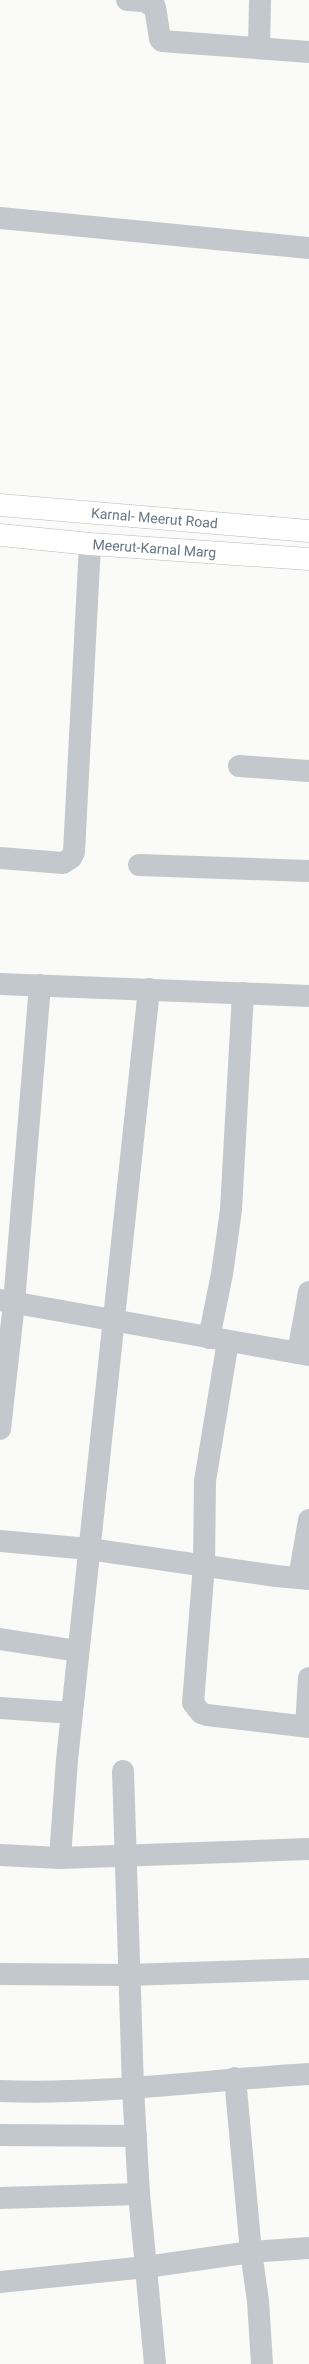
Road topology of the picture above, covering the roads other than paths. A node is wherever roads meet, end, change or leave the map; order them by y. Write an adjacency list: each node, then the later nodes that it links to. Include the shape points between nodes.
1 (138, 0): 3 (street, via 155,7 162,42)
2 (260, 0): 3 (street)
3 (259, 48): 4 (street)
4 (309, 52)
5 (0, 218): 6 (street)
6 (309, 248)
7 (0, 505): 8 (highway, Karnal- Meerut Road)
8 (309, 531)
9 (0, 535): 10 (highway, Meerut-Karnal Marg)
10 (90, 544): 11 (highway, Meerut-Karnal Marg); 14 (street, via 74,852 71,858 63,863)
11 (309, 559)
12 (239, 766): 13 (street)
13 (309, 771)
14 (0, 858)
15 (140, 865): 16 (street)
16 (309, 870)
17 (0, 984): 18 (street)
18 (40, 985): 19 (street); 23 (street)
19 (149, 989): 20 (street); 24 (street)
20 (243, 993): 21 (street); 25 (street, via 231,1210 222,1274)
21 (309, 996)
22 (309, 1292): 26 (street)
23 (7, 1302): 24 (street); 27 (street)
24 (113, 1321): 25 (street); 30 (street)
25 (219, 1340): 26 (street); 31 (street, via 205,1481)
26 (303, 1354)
27 (0, 1429)
28 (309, 1520): 32 (street)
29 (0, 1541): 30 (street)
30 (89, 1549): 31 (street); 34 (street)
31 (204, 1565): 32 (street); 38 (street, via 192,1696 196,1708 207,1715)
32 (304, 1578)
33 (0, 1638): 34 (street)
34 (78, 1651): 37 (street)
35 (309, 1678): 38 (street)
36 (0, 1708): 37 (street)
37 (72, 1713): 43 (street)
38 (307, 1727)
39 (123, 1771): 42 (street)
40 (309, 1849): 42 (street)
41 (0, 1855): 43 (street)
42 (125, 1856): 43 (street); 46 (street)
43 (60, 1858)
44 (309, 1969): 46 (street)
45 (0, 1974): 46 (street)
46 (128, 1975): 49 (street)
47 (309, 2074): 48 (street)
48 (235, 2078): 49 (street); 56 (street)
49 (133, 2088): 50 (street); 52 (street)
50 (0, 2091)
51 (0, 2135): 52 (street)
52 (136, 2136): 53 (street)
53 (139, 2194): 54 (street); 57 (street)
54 (0, 2198)
55 (309, 2248): 56 (street)
56 (252, 2252): 57 (street); 60 (street)
57 (146, 2267): 58 (street); 59 (street)
58 (0, 2282)
59 (155, 2364)
60 (262, 2364)

